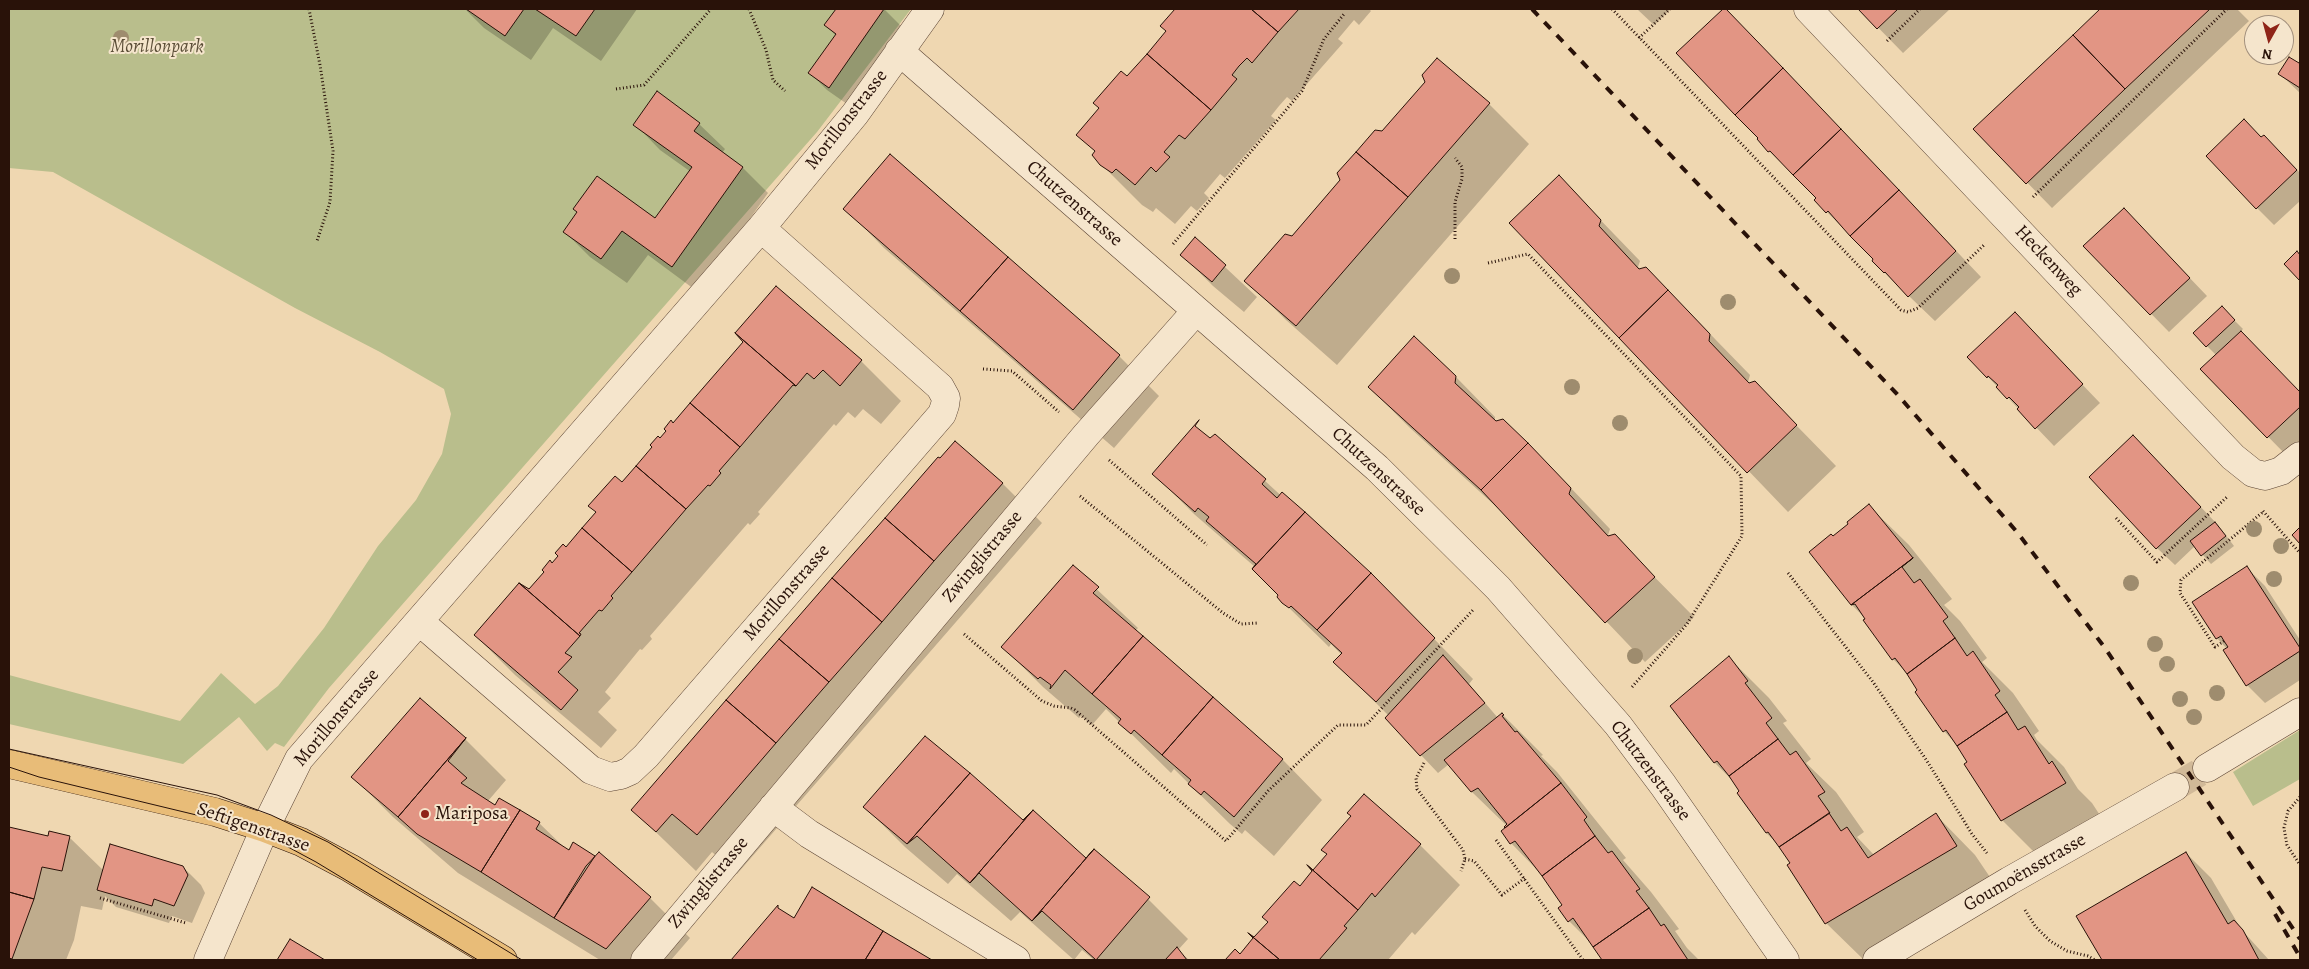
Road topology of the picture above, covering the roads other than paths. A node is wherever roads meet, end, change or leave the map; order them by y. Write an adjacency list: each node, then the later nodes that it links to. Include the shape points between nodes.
1 (930, 9): 3 (street, Morillonstrasse)
2 (1808, 9): 6 (street, Heckenweg, via 2233,457 2253,473 2265,476 2290,466)
3 (899, 51): 4 (street, Morillonstrasse, via 855,114); 5 (street, Chutzenstrasse)
4 (761, 228): 7 (street, Morillonstrasse); 7 (street, Morillonstrasse, via 940,386 946,398 942,414 646,756 621,775 610,776 591,770)
5 (1196, 311): 12 (street, Zwinglistrasse, via 1094,445); 18 (street, Chutzenstrasse, via 1377,468 1498,588 1618,726)
6 (2300, 456)
7 (420, 622): 13 (street, Morillonstrasse, via 299,759)
8 (2300, 712): 10 (street)
9 (9, 764): 13 (main road, Seftigenstrasse, via 215,812)
10 (2207, 768)
11 (2175, 787): 19 (street, Goumoënsstrasse)
12 (773, 806): 16 (street, Zwinglistrasse); 17 (street, via 809,834)
13 (265, 828): 14 (street, Morillonstrasse); 15 (main road, Seftigenstrasse, via 322,852)
14 (208, 960)
15 (503, 960)
16 (645, 960)
17 (1016, 960)
18 (1785, 960)
19 (1877, 960)

